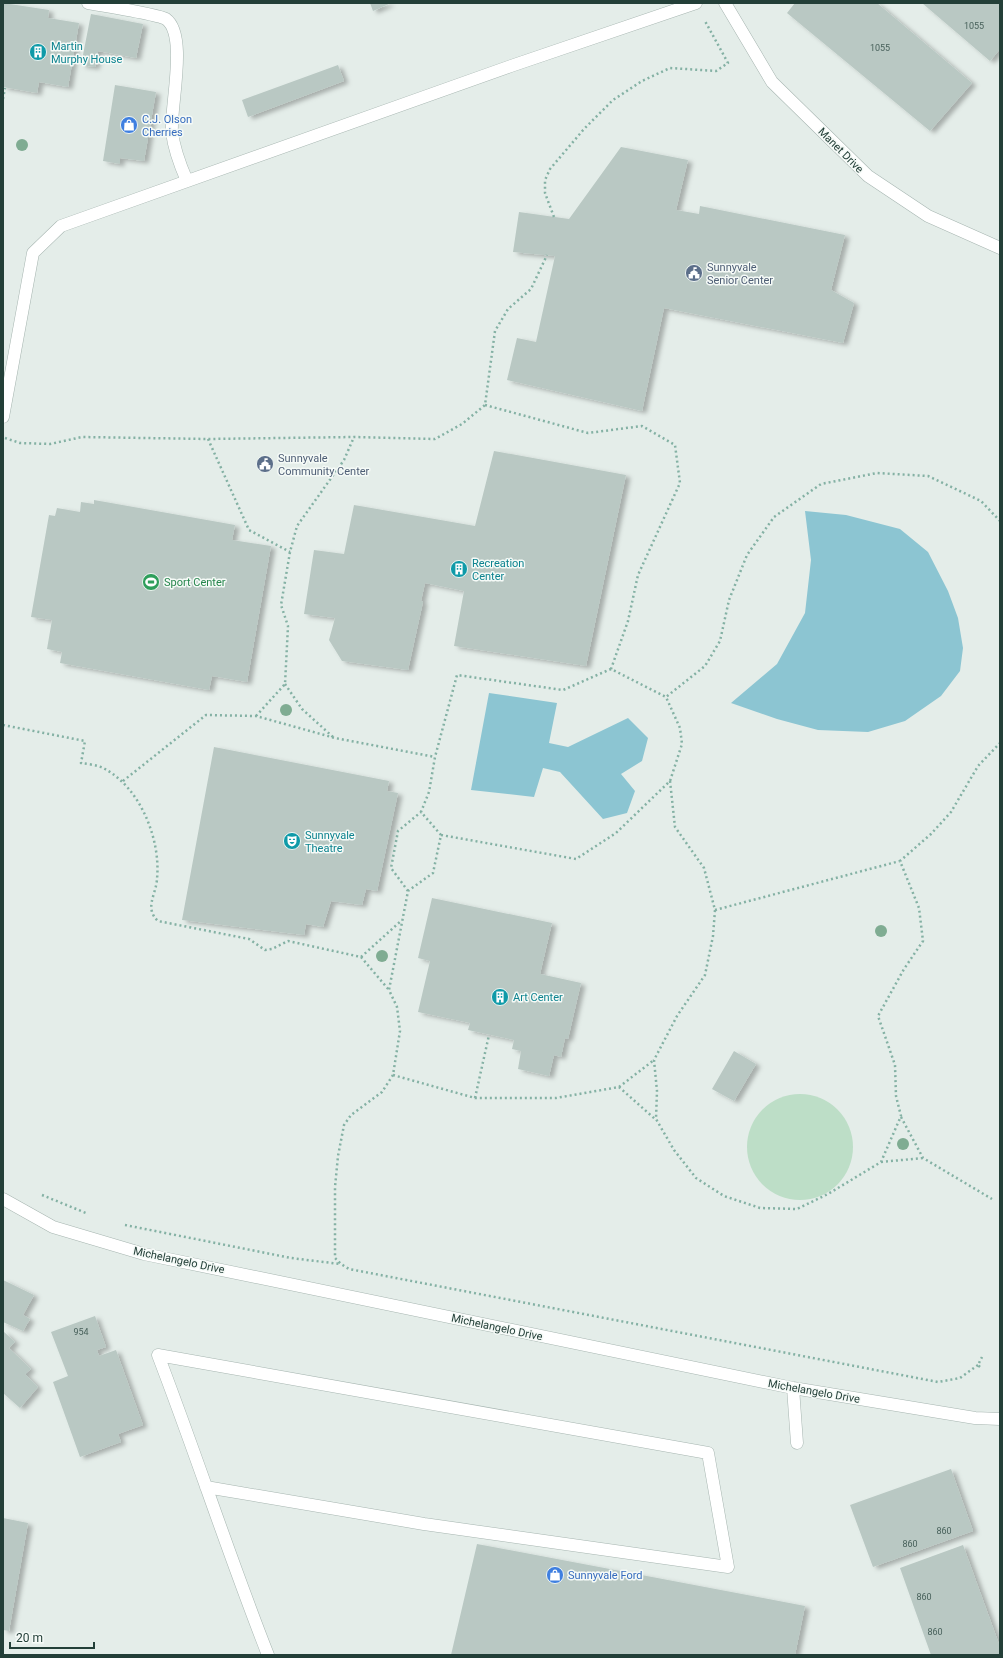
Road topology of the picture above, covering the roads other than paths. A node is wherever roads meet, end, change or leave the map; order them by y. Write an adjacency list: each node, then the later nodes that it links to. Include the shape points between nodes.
1 (88, 3): 4 (street, via 165,18 174,29 177,66 172,130 174,151)
2 (696, 3): 4 (street, via 518,63)
3 (725, 3): 5 (street, Manet Drive, via 772,82 868,176 928,216)
4 (187, 181): 6 (street, via 61,226 33,253)
5 (1000, 248)
6 (3, 417)
7 (3, 1199): 8 (street, Michelangelo Drive, via 53,1227 144,1254)
8 (793, 1388): 9 (street, Michelangelo Drive, via 975,1418); 10 (street)
9 (1000, 1419)
10 (797, 1443)
11 (206, 1487): 11 (street, via 158,1355 708,1453 728,1567 424,1524); 12 (street)
12 (268, 1655)

